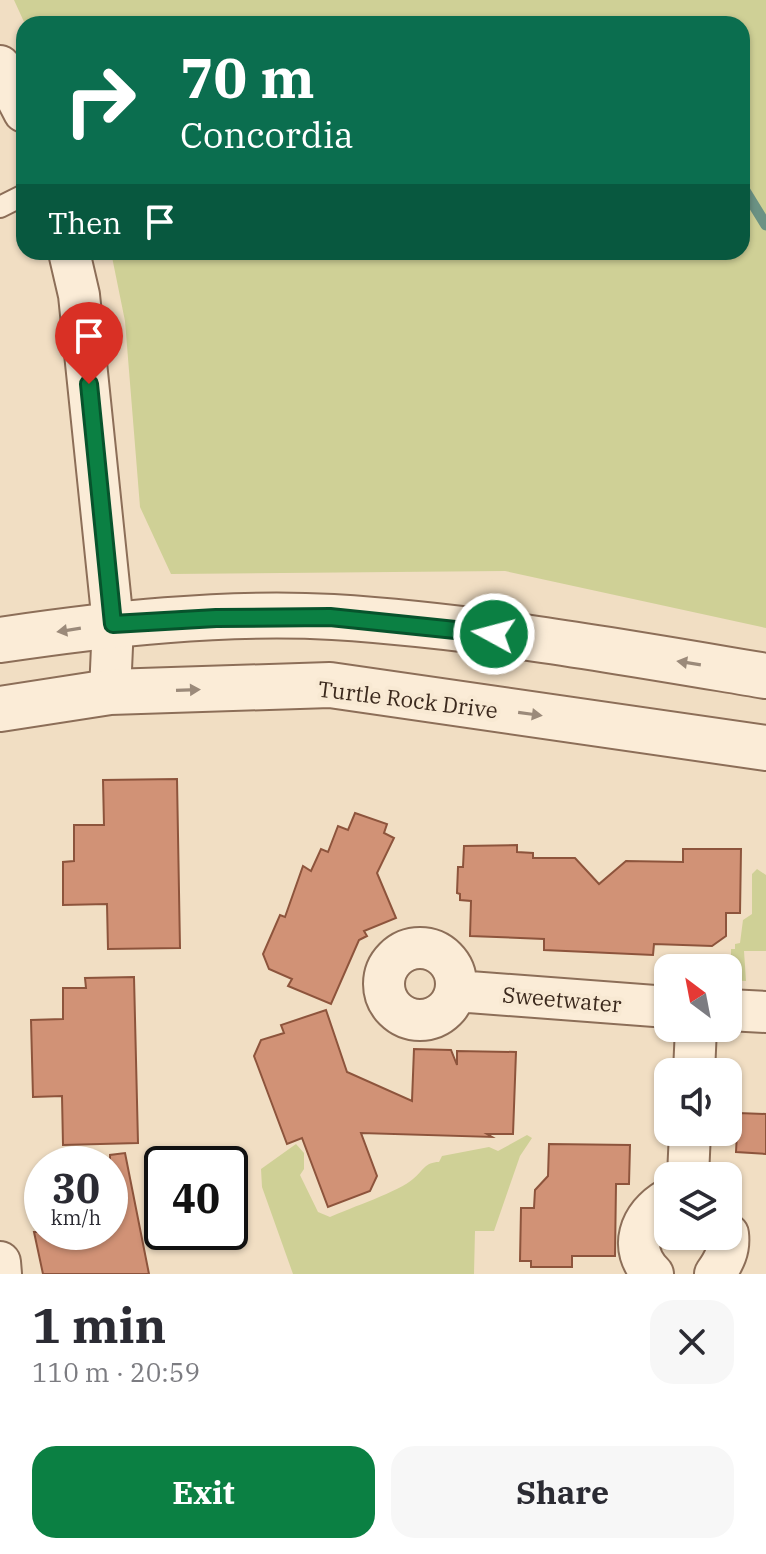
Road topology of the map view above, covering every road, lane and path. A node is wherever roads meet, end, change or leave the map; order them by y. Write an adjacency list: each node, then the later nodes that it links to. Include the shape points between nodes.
1 (0, 66): 2 (street)
2 (16, 97)
3 (71, 260): 4 (street, via 79,295)
4 (113, 624): 5 (street, one-way to 5); 6 (street, one-way to 4, via 577,645 330,617); 7 (street)
5 (0, 640)
6 (766, 676)
7 (110, 692): 8 (street, Turtle Rock Drive); 9 (street, Turtle Rock Drive, one-way to 9, via 330,685)
8 (0, 709)
9 (766, 748)
10 (456, 991): 11 (street, Sweetwater)
11 (654, 1006)
12 (742, 1011): 13 (street)
13 (766, 1012)
14 (654, 1207): 18 (street, via 638,1239)
15 (727, 1250): 19 (street)
16 (0, 1262): 17 (street)
17 (1, 1274)
18 (653, 1274)
19 (715, 1274)

